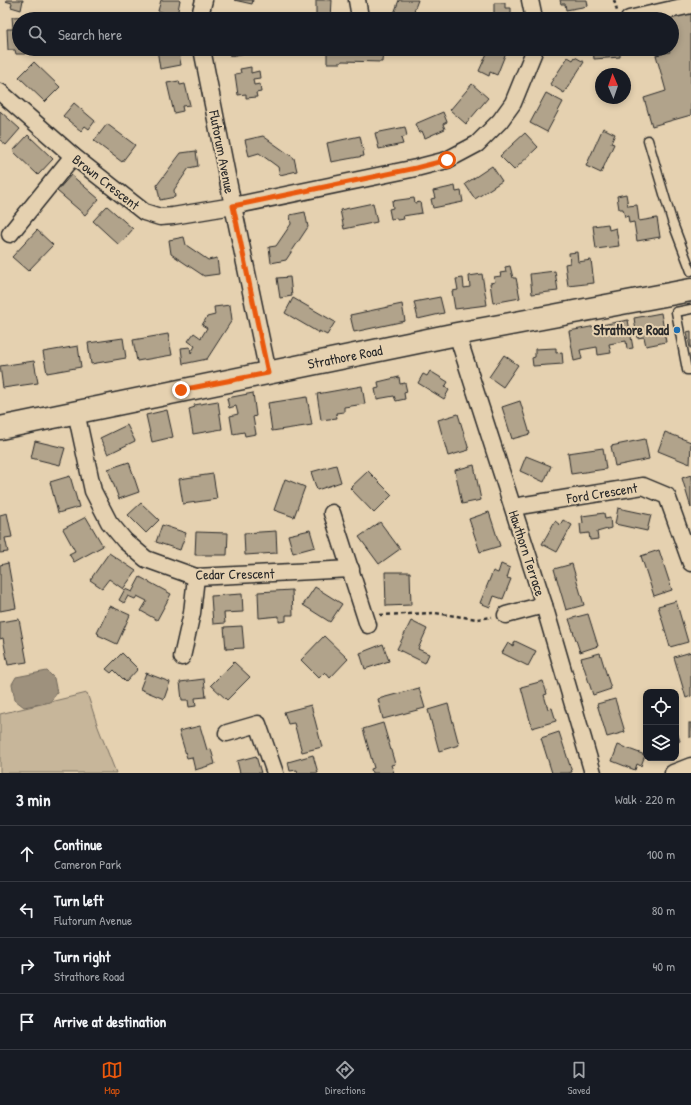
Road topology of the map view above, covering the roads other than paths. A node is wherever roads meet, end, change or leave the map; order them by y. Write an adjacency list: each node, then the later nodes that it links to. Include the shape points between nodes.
1 (204, 0): 5 (street)
2 (357, 0): 6 (street)
3 (530, 0): 7 (street)
4 (691, 5): 8 (street)
5 (200, 12)
6 (359, 12)
7 (533, 12)
8 (660, 12)
9 (203, 56): 14 (street, Flutorum Avenue)
10 (532, 56): 14 (street, Brown Crescent, via 513,103 500,121 471,148 447,160 416,168)
11 (0, 92): 13 (street, Brown Crescent)
12 (648, 140): 17 (lane, via 672,221)
13 (73, 156): 14 (street, Brown Crescent, via 144,212 173,216); 15 (street)
14 (233, 206): 23 (street, Flutorum Avenue)
15 (10, 234)
16 (691, 247): 17 (lane)
17 (685, 254): 18 (lane)
18 (691, 271)
19 (691, 290): 21 (street, Strathore Road)
20 (691, 309): 22 (lane, via 676,312 687,370)
21 (457, 334): 23 (street, Strathore Road); 26 (street, Hawthorn Terrace)
22 (691, 370)
23 (268, 373): 24 (street, Strathore Road)
24 (76, 412): 25 (street, Strathore Road); 30 (street, Cedar Crescent, via 93,491 109,522 125,541 146,559)
25 (0, 428)
26 (512, 507): 28 (street, Ford Crescent, via 643,486 667,496); 31 (street, Hawthorn Terrace)
27 (332, 513): 29 (street)
28 (691, 563)
29 (351, 569): 30 (street, Cedar Crescent); 33 (street)
30 (196, 577): 34 (street, via 192,613)
31 (544, 605): 32 (street); 38 (street, Hawthorn Terrace)
32 (506, 615)
33 (367, 620)
34 (182, 657)
35 (227, 733): 37 (street, via 258,724)
36 (691, 766): 39 (street)
37 (275, 773)
38 (593, 773)
39 (673, 773)

